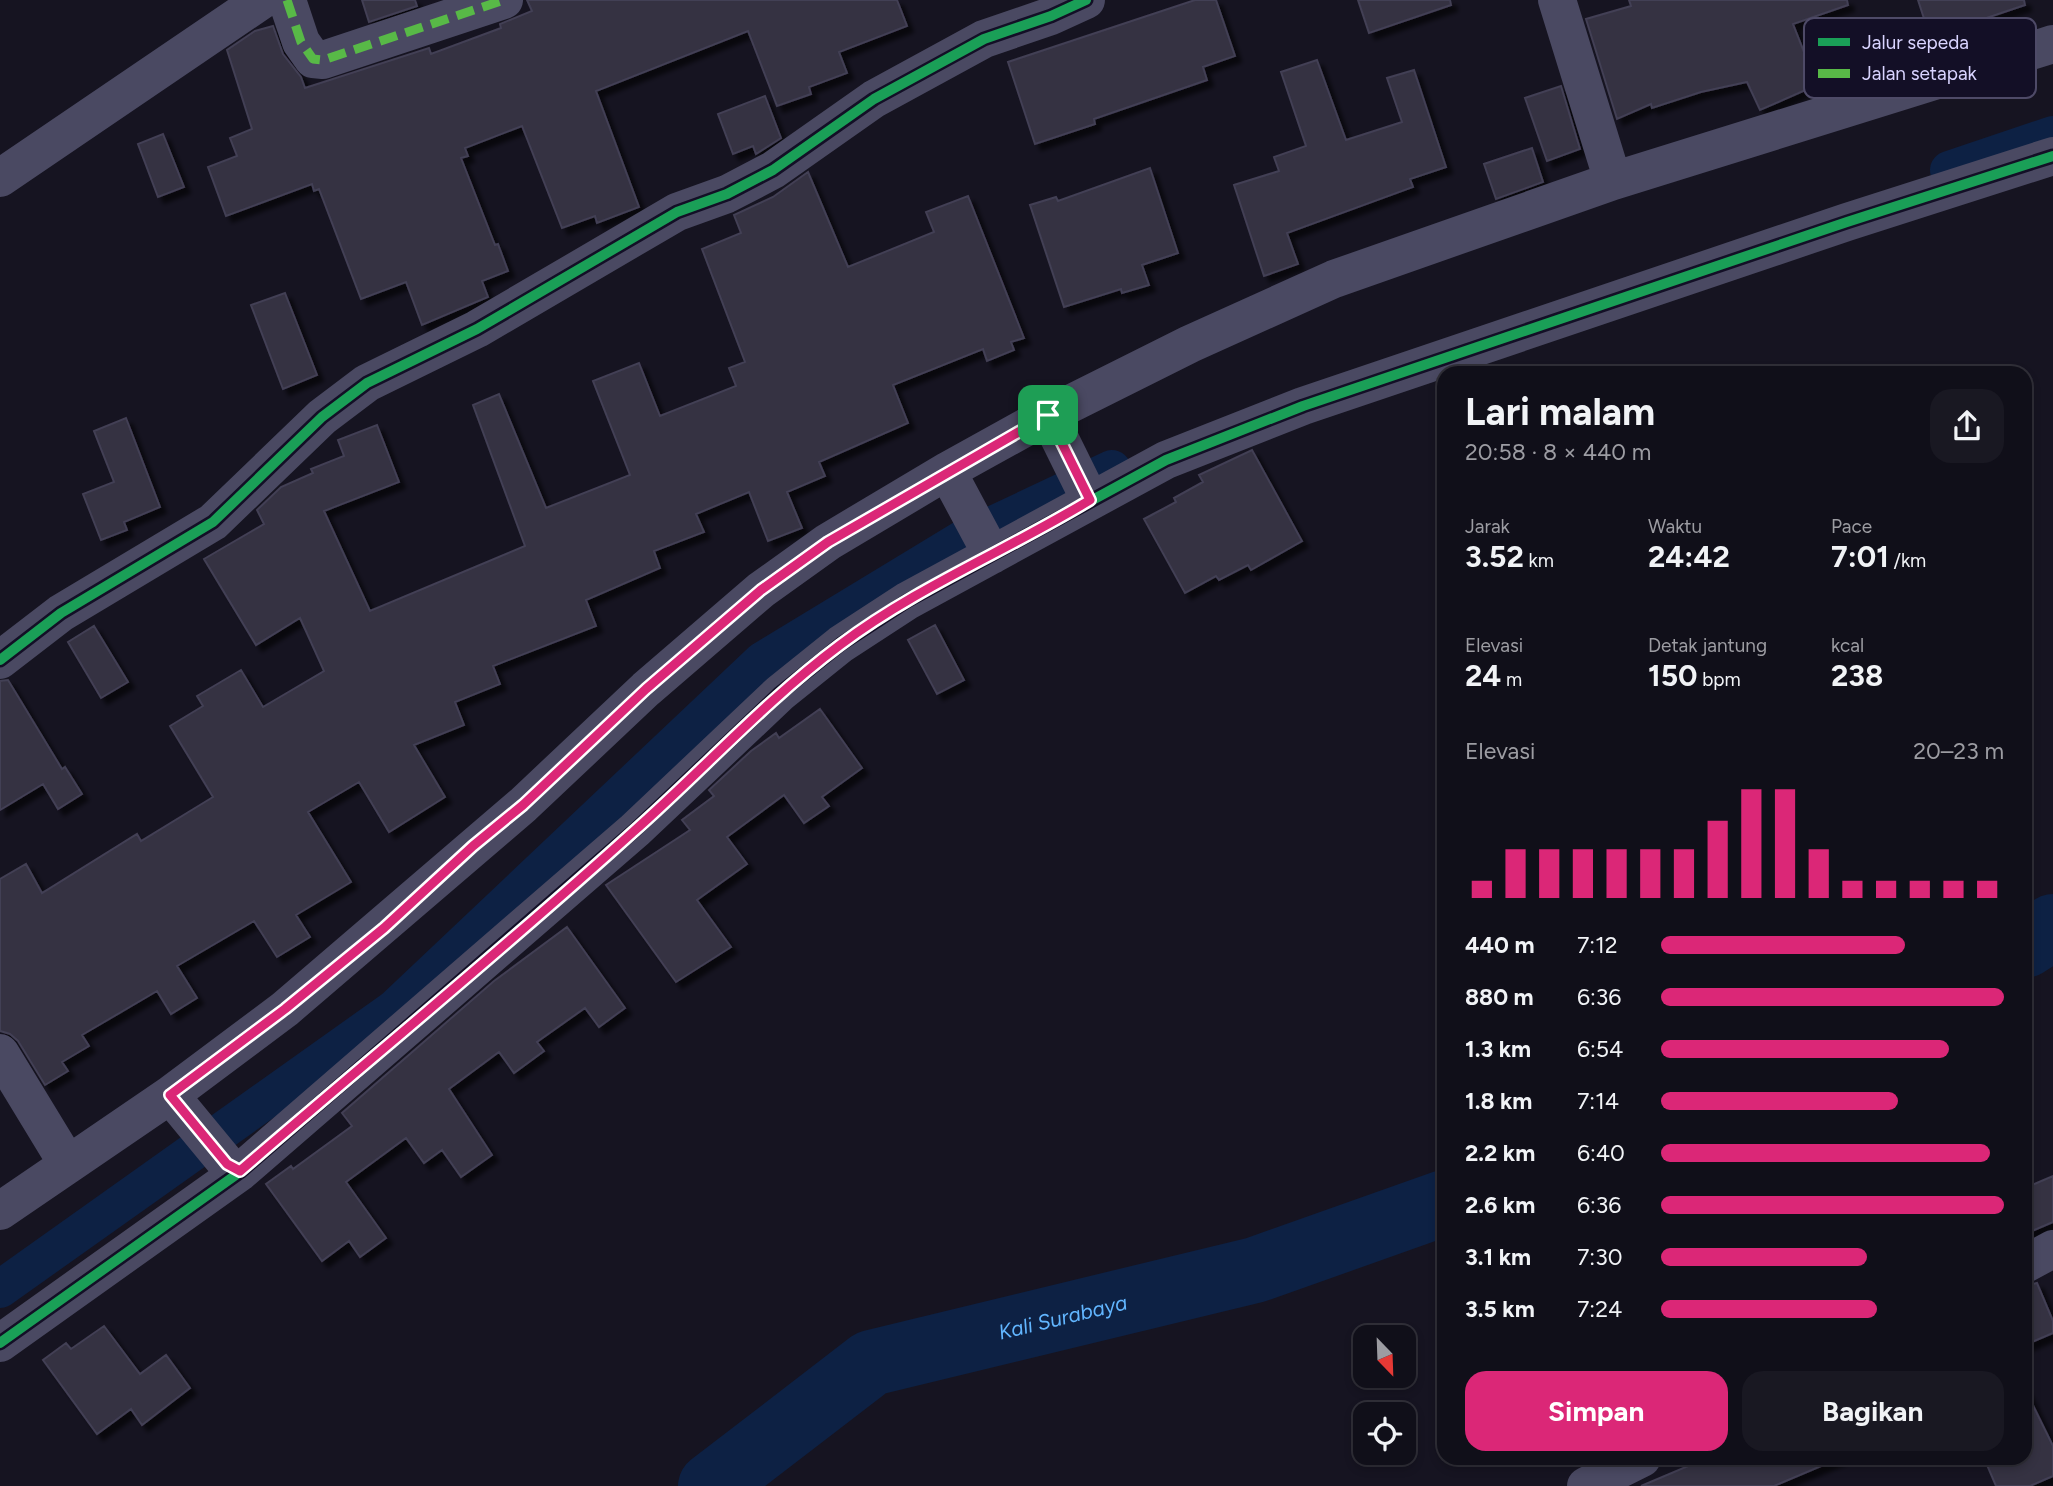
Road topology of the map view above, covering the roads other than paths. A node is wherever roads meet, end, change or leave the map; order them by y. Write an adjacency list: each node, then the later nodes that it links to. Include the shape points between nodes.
1 (262, 0): 10 (street)
2 (287, 0): 3 (street, via 306,52 323,60)
3 (504, 0)
4 (1086, 0): 16 (street, via 984,39 874,99 773,170 727,194 677,212 477,329 367,383 322,417 213,522 61,613)
5 (1557, 0): 11 (street)
6 (2053, 44): 7 (street)
7 (2036, 49)
8 (1879, 98): 11 (street)
9 (2053, 156): 14 (street, via 1303,406)
10 (0, 178)
11 (1612, 181): 12 (street, via 1334,279 1190,344)
12 (1051, 420): 13 (street); 14 (street)
13 (954, 483): 15 (street); 18 (street, via 828,542 761,590)
14 (1087, 494): 15 (street)
15 (990, 550): 20 (street, via 841,644 780,693 635,830)
16 (0, 660)
17 (0, 1052): 19 (street)
18 (180, 1107): 19 (street); 20 (street)
19 (67, 1163): 21 (street)
20 (234, 1168): 24 (street)
21 (0, 1211)
22 (2053, 1249): 23 (street)
23 (2032, 1260)
24 (0, 1343)
25 (1628, 1465): 26 (street)
26 (1586, 1486)

